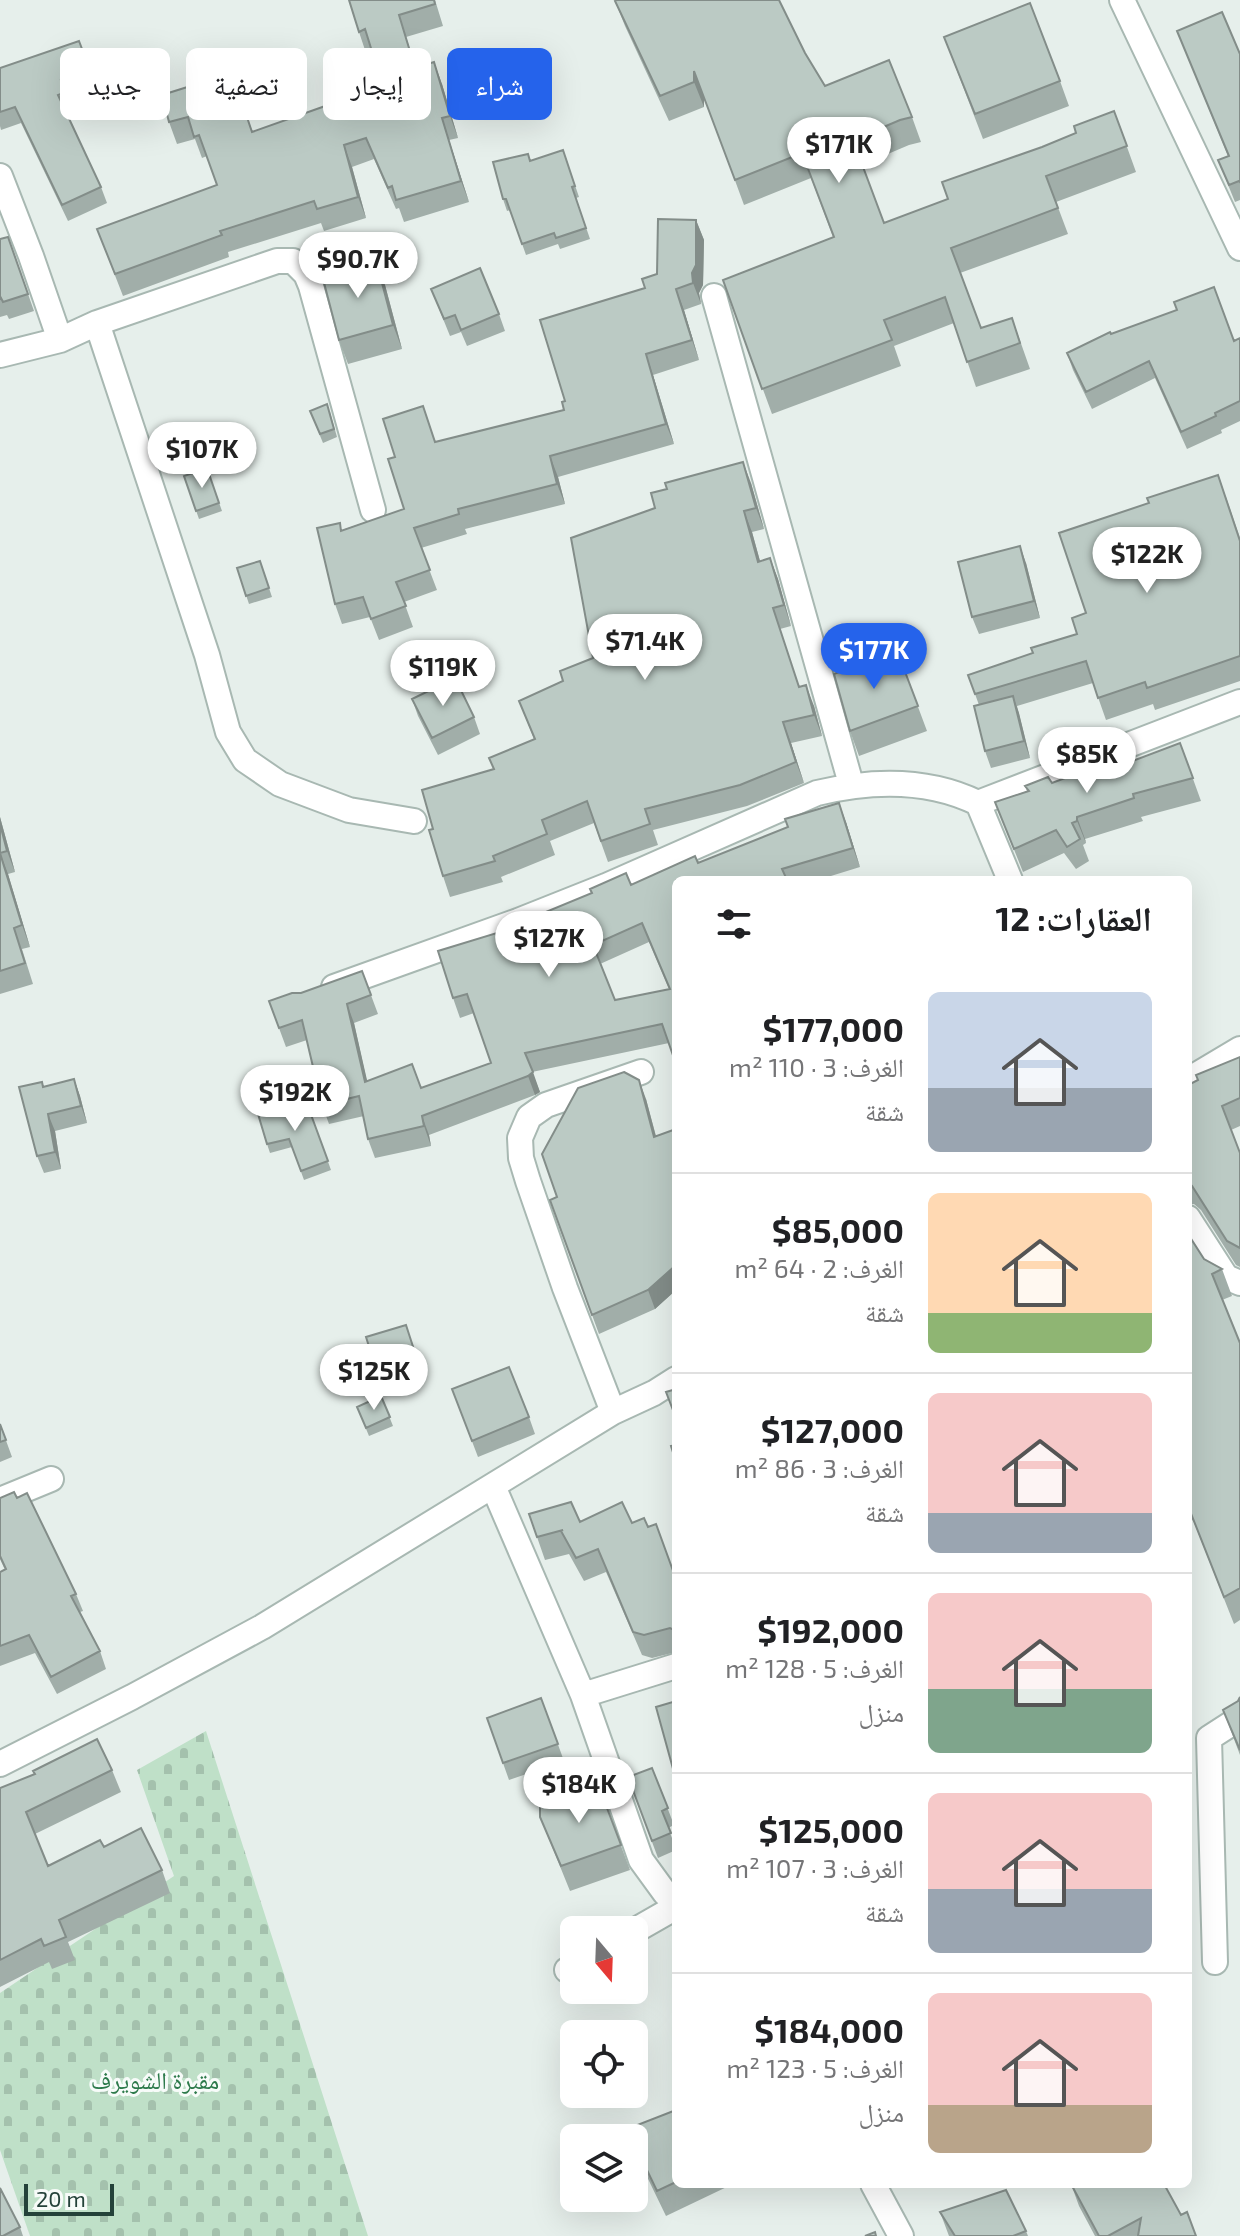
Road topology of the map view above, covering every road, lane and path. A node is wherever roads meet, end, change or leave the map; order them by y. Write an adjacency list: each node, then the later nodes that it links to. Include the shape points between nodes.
1 (1133, 6): 3 (street)
2 (0, 176): 6 (street)
3 (1240, 248)
4 (714, 296): 10 (street)
5 (97, 323): 6 (street); 8 (street, via 277,261 293,261 311,286); 12 (street, via 228,732 245,760 280,784 349,810)
6 (60, 340): 7 (street)
7 (0, 355)
8 (373, 510)
9 (1240, 702): 11 (street)
10 (851, 784): 11 (street, via 894,783 956,792); 14 (street, via 817,793 577,898)
11 (978, 803): 13 (street)
12 (414, 821)
13 (1008, 876)
14 (317, 993)
15 (1240, 1049): 17 (street)
16 (641, 1072): 21 (street, via 546,1105 529,1117 520,1138 528,1181)
17 (1192, 1078)
18 (1192, 1224): 19 (street, via 1226,1277)
19 (1240, 1283)
20 (672, 1382): 21 (street)
21 (613, 1412): 23 (street)
22 (51, 1479): 24 (street)
23 (493, 1486): 26 (street); 28 (street, via 262,1627)
24 (0, 1500)
25 (672, 1667): 26 (street)
26 (583, 1695): 29 (street, via 641,1860)
27 (1240, 1718): 32 (street, via 1209,1738)
28 (0, 1764)
29 (672, 1901)
30 (672, 1907): 31 (street)
31 (648, 1922)
32 (1215, 1962)
33 (875, 2188): 34 (street)
34 (901, 2236)

